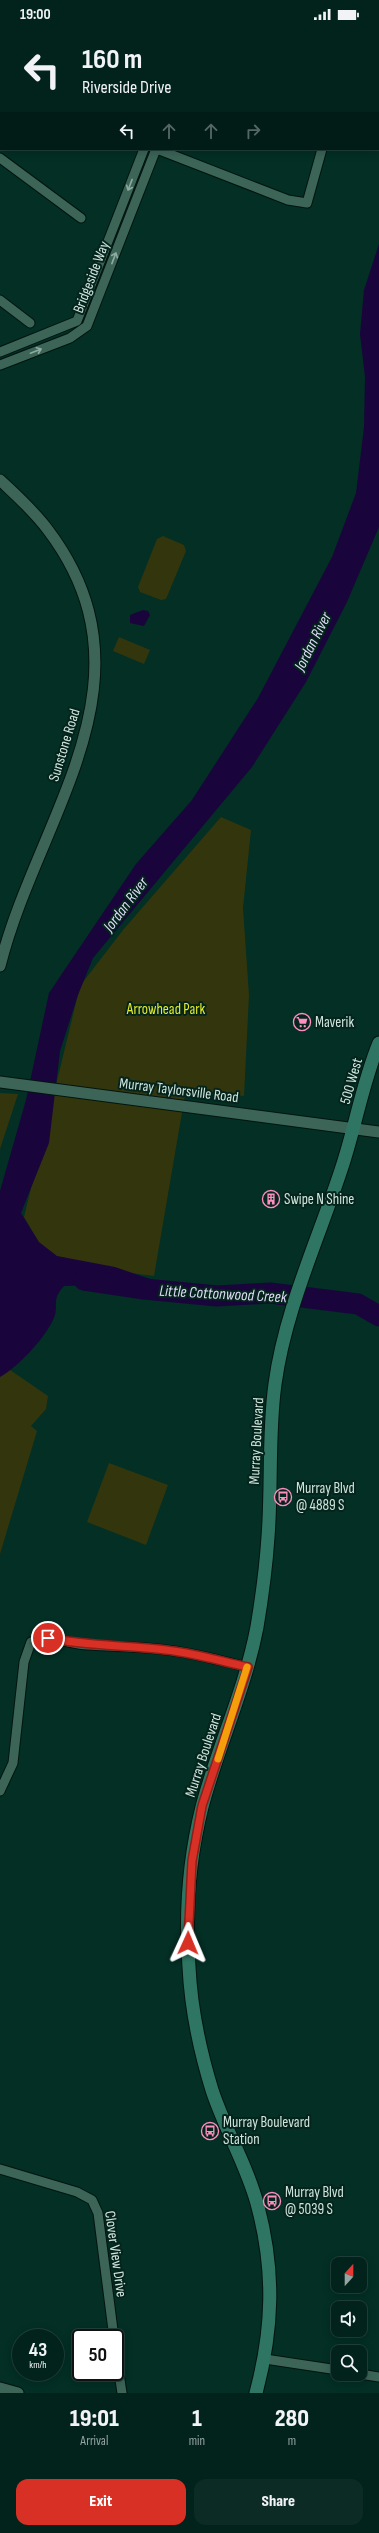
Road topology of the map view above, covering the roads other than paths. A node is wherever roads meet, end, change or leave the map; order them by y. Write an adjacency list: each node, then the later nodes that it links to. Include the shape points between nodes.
1 (144, 150): 9 (street, Bridgeside Way, one-way to 9, via 77,320)
2 (156, 150): 10 (street, Bridgeside Way, one-way to 2, via 70,338 87,326)
3 (159, 150): 4 (street, via 288,200 307,203)
4 (322, 150)
5 (0, 158): 6 (street)
6 (81, 218)
7 (0, 300): 8 (street)
8 (30, 323)
9 (0, 352)
10 (0, 365)
11 (0, 480): 12 (street, Sunstone Road, via 48,529 69,564 85,600 96,660 88,728)
12 (2, 950): 13 (street, Sunstone Road)
13 (0, 966)
14 (379, 1043): 16 (main road, 500 West)
15 (0, 1082): 16 (street, Murray Taylorsville Road)
16 (355, 1128): 17 (street, Murray Taylorsville Road); 18 (main road, Murray Boulevard, via 280,1356 275,1387 268,1536 257,1626)
17 (379, 1132)
18 (248, 1667): 19 (street, via 197,1654 166,1650 87,1645 48,1638 39,1638 31,1642 24,1662 13,1763); 22 (main road, Murray Boulevard, via 202,1806 189,1892 188,1943 197,2031 212,2090 257,2203 265,2237 271,2309)
19 (0, 1791)
20 (0, 2169): 21 (street, Clover View Drive, via 83,2194 92,2200 98,2213)
21 (113, 2329)
22 (265, 2359): 23 (street); 30 (main road, Murray Boulevard)
23 (331, 2369)
24 (367, 2375): 25 (street)
25 (379, 2377)
26 (120, 2381): 29 (street)
27 (0, 2388): 28 (street)
28 (18, 2393)
29 (122, 2393)
30 (256, 2393)

